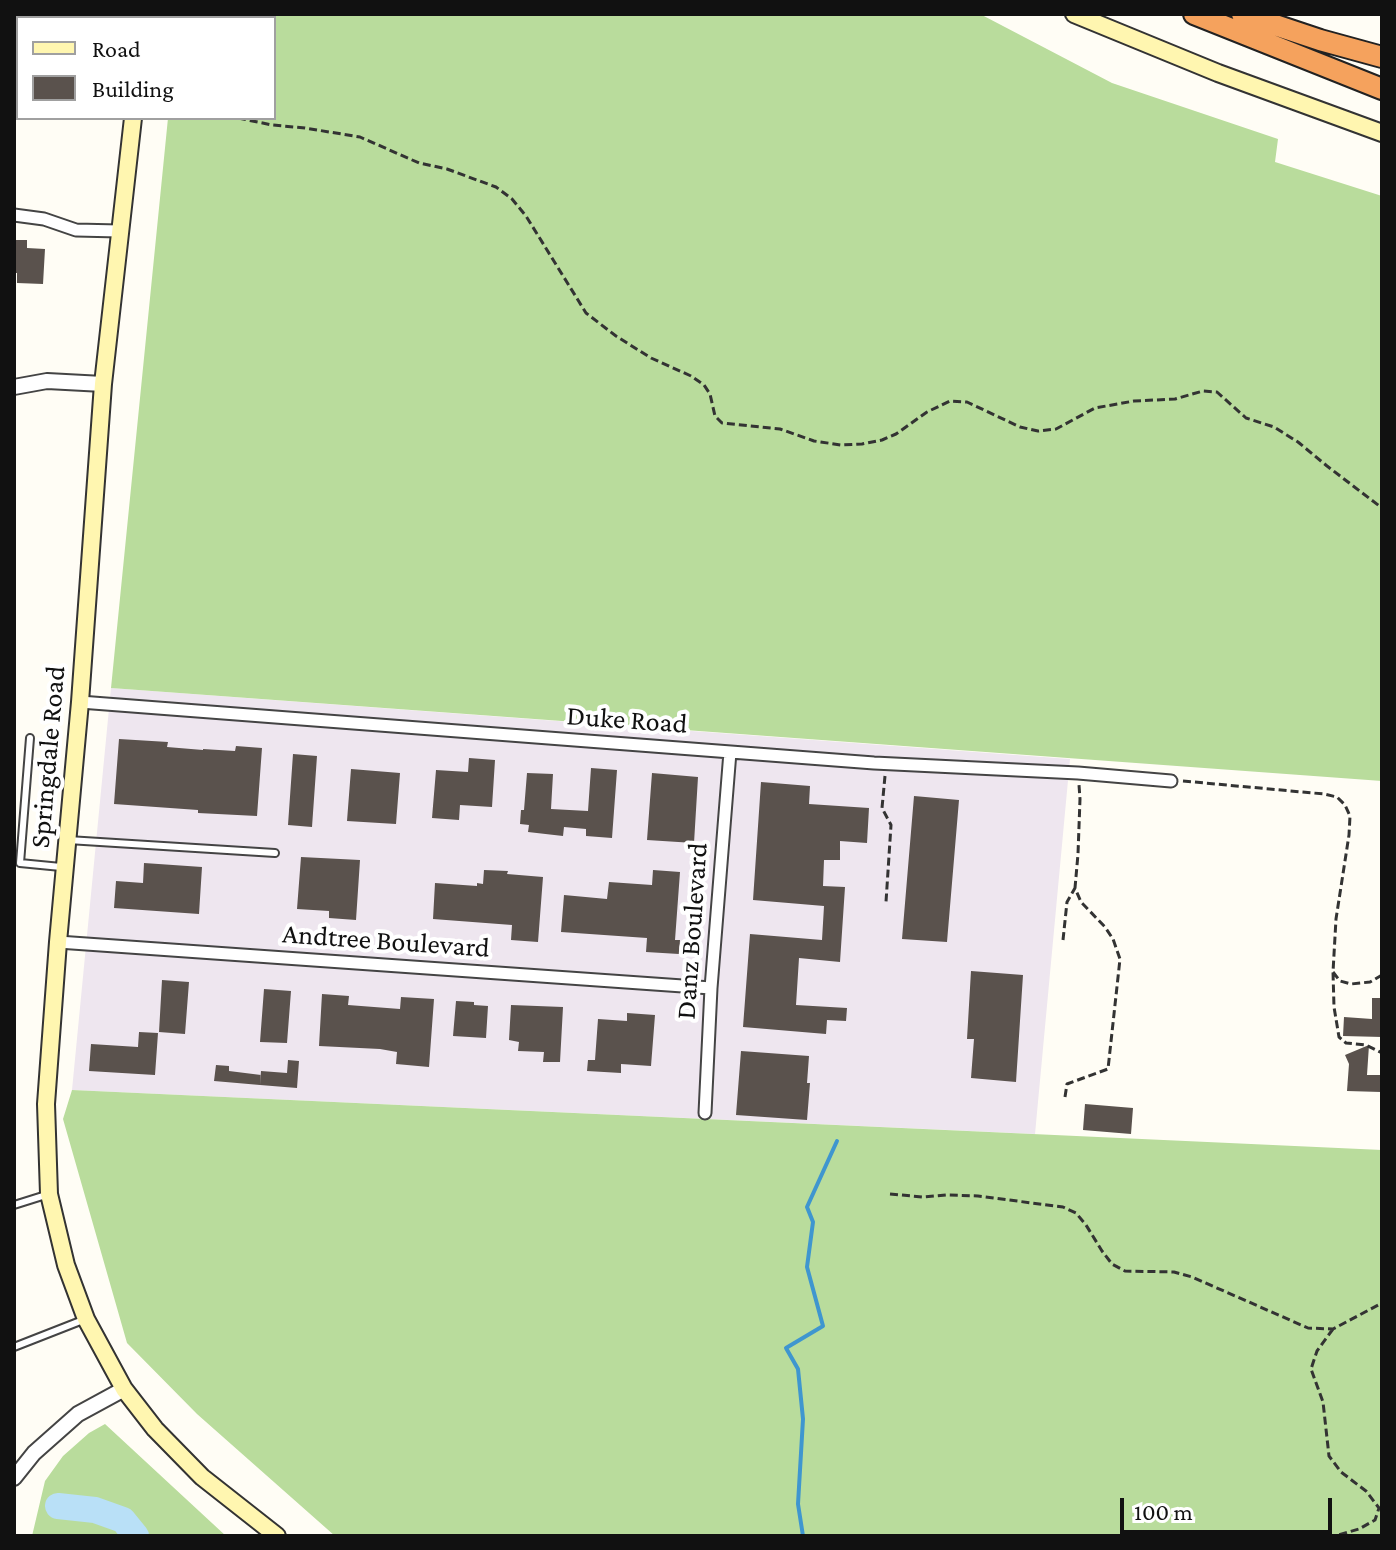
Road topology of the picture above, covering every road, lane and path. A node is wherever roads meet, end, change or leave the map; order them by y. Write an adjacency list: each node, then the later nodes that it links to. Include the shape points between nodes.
1 (1074, 14): 8 (main road)
2 (1194, 14): 5 (highway)
3 (1242, 14): 4 (highway)
4 (1382, 57)
5 (1382, 89)
6 (133, 120): 10 (main road, Springdale Road)
7 (248, 120): 13 (path, via 360,137 419,163 496,187 526,216 586,313 651,358 704,385 722,423 780,429 827,443 862,444 896,434 950,401 967,402 1038,431 1056,429 1095,408 1217,392 1246,418 1298,442)
8 (1382, 133)
9 (14, 215): 10 (street, via 76,230)
10 (119, 231): 11 (main road, Springdale Road)
11 (103, 384): 12 (street, via 47,381); 14 (main road, Springdale Road)
12 (14, 387)
13 (1382, 508)
14 (80, 702): 16 (street, Duke Road); 20 (main road, Springdale Road)
15 (30, 738): 22 (lane, via 20,863)
16 (730, 752): 17 (street, Duke Road); 29 (street, Danz Boulevard)
17 (887, 764): 18 (street, Duke Road); 24 (path, via 882,808 891,825)
18 (1078, 773): 19 (street, Duke Road); 23 (path)
19 (1171, 781): 27 (path, via 1324,794 1345,805 1349,835)
20 (68, 840): 21 (lane); 22 (main road, Springdale Road)
21 (275, 853)
22 (65, 868): 26 (main road, Springdale Road)
23 (1075, 888): 25 (path, via 1067,902); 31 (path, via 1113,939 1120,959 1108,1069 1067,1084)
24 (886, 902)
25 (1063, 940)
26 (58, 942): 29 (street, Andtree Boulevard); 33 (main road, Springdale Road, via 46,1104)
27 (1333, 972): 28 (path, via 1351,984); 30 (path, via 1339,1037)
28 (1382, 975)
29 (711, 988): 32 (street, Danz Boulevard)
30 (1382, 1053)
31 (1065, 1097)
32 (705, 1113)
33 (49, 1194): 35 (lane); 37 (main road, Springdale Road)
34 (890, 1194): 38 (path, via 978,1196 1063,1207 1076,1213 1112,1264 1125,1271 1183,1275 1308,1328)
35 (14, 1205)
36 (1382, 1303): 38 (path)
37 (86, 1319): 39 (lane); 40 (main road, Springdale Road)
38 (1333, 1329): 43 (path, via 1311,1369 1323,1402 1329,1456 1379,1508 1375,1520)
39 (14, 1347)
40 (124, 1389): 41 (street, via 78,1414); 42 (main road, Springdale Road, via 202,1477)
41 (14, 1478)
42 (277, 1536)
43 (1335, 1536)

